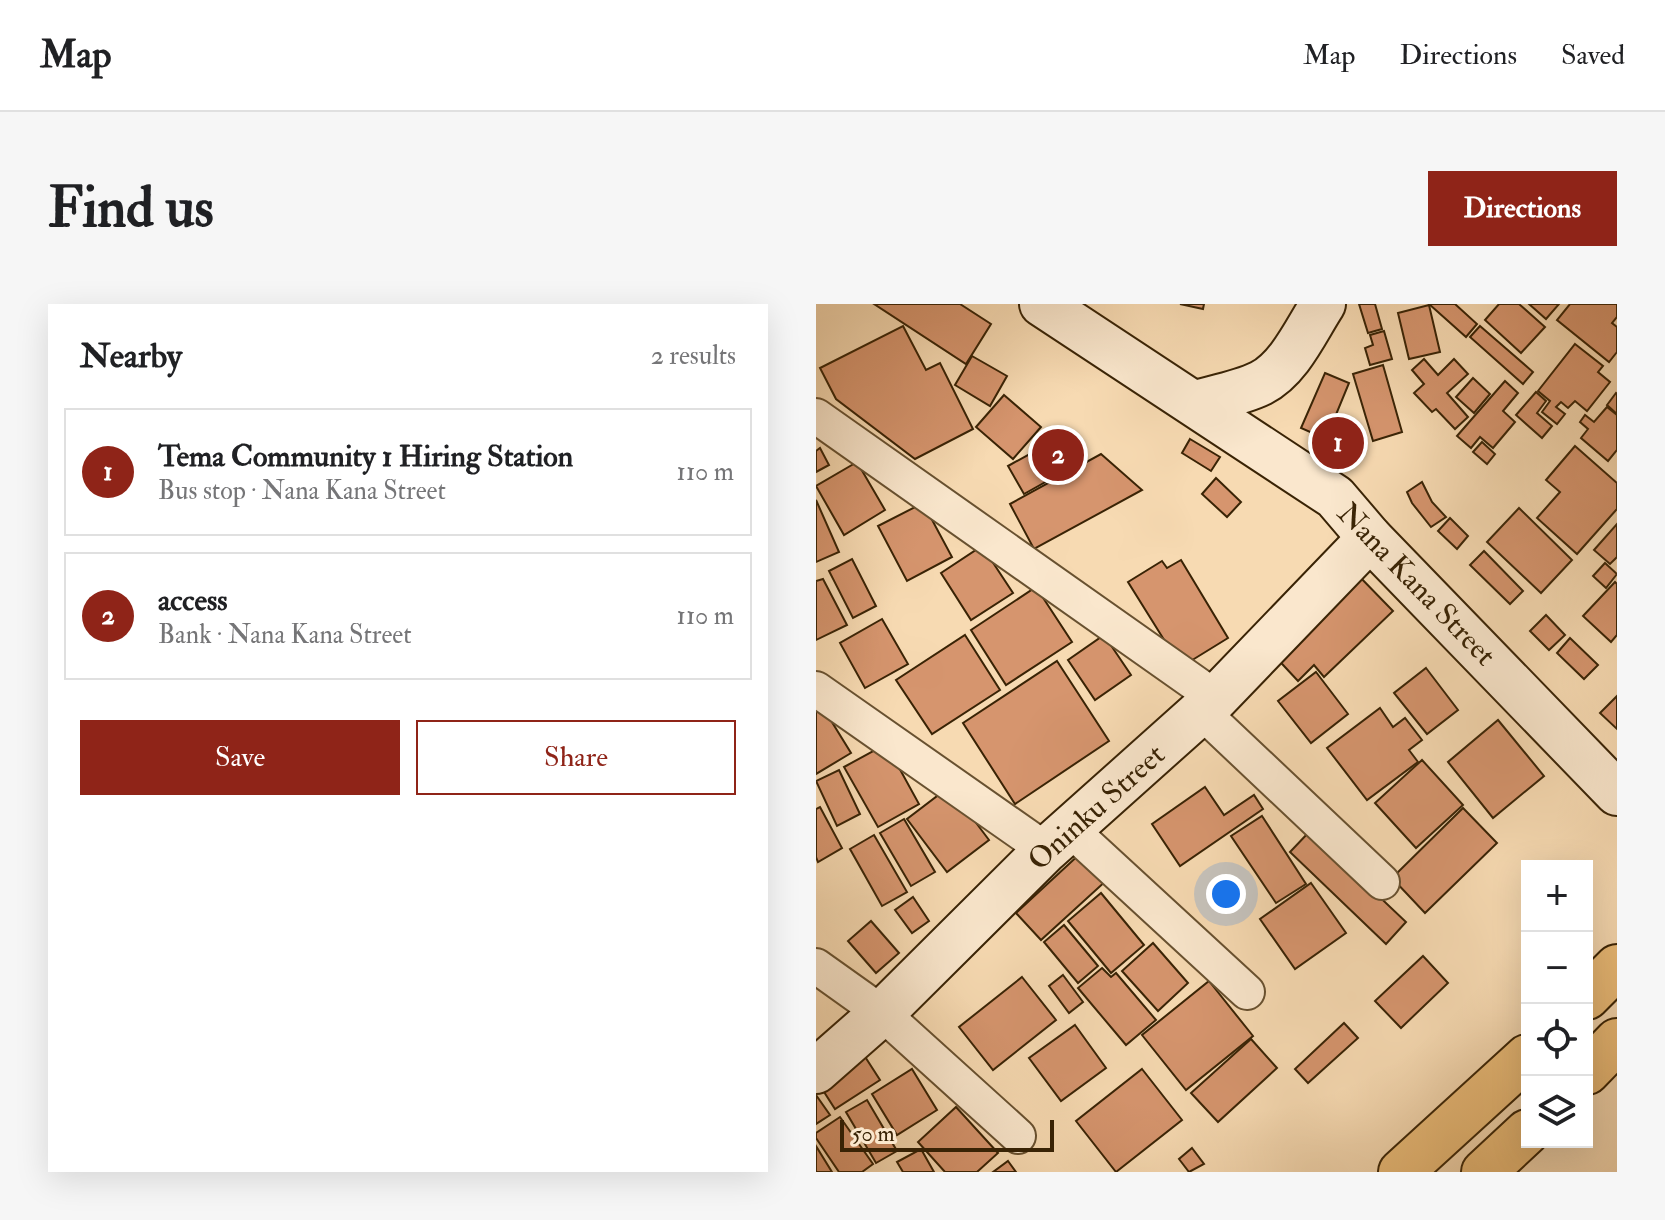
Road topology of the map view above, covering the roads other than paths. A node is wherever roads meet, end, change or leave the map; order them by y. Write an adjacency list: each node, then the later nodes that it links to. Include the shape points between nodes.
1 (1042, 304): 4 (street, Nana Kana Street)
2 (1323, 304): 3 (street)
3 (1288, 359): 4 (street, via 1264,382); 6 (street, via 1276,406)
4 (1195, 403): 6 (street, Nana Kana Street)
5 (816, 416): 9 (street)
6 (1277, 459): 7 (street, Nana Kana Street, via 1335,497)
7 (1370, 538): 9 (street, Oninku Street); 10 (street, Nana Kana Street)
8 (816, 689): 11 (street)
9 (1209, 704): 11 (street, Oninku Street); 12 (street)
10 (1615, 789)
11 (1058, 839): 16 (street); 17 (street, Oninku Street)
12 (1382, 882)
13 (816, 966): 17 (street)
14 (1617, 967): 15 (highway)
15 (1593, 991)
16 (1247, 992)
17 (882, 1013): 21 (street, Oninku Street); 22 (street)
18 (1617, 1041): 20 (highway)
19 (1521, 1062): 24 (highway)
20 (1593, 1066)
21 (816, 1071)
22 (1018, 1136)
23 (1521, 1138): 25 (highway)
24 (1401, 1172)
25 (1484, 1172)

